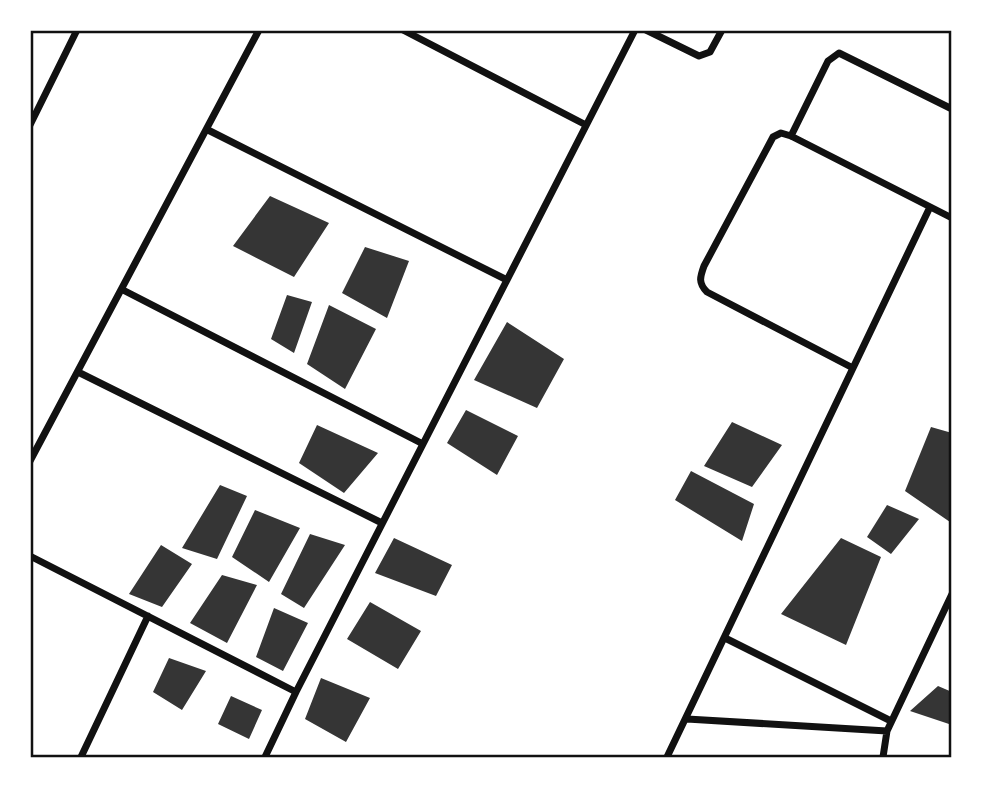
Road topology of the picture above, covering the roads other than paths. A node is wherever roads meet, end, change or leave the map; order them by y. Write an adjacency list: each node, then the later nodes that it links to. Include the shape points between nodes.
1 (77, 30): 8 (street)
2 (259, 30): 10 (street)
3 (403, 30): 9 (street)
4 (635, 30): 9 (street)
5 (646, 30): 6 (street, via 699,56 710,51)
6 (722, 30)
7 (952, 110): 11 (street, via 839,53 828,61)
8 (30, 125)
9 (586, 125): 14 (street)
10 (208, 130): 14 (street); 15 (street)
11 (791, 136): 12 (street); 16 (street, via 781,133 773,137 704,266 701,286)
12 (930, 207): 13 (street); 16 (street)
13 (952, 218)
14 (507, 280): 18 (street)
15 (122, 290): 17 (street); 18 (street)
16 (851, 367): 24 (street)
17 (78, 372): 19 (street); 20 (street)
18 (423, 444): 20 (street)
19 (30, 461)
20 (382, 523): 25 (street)
21 (30, 555): 23 (street)
22 (952, 594): 27 (street)
23 (148, 616): 25 (street); 29 (street)
24 (725, 638): 26 (street); 27 (street)
25 (296, 692): 30 (street)
26 (687, 719): 28 (street); 31 (street)
27 (891, 721): 28 (street)
28 (887, 731): 32 (street)
29 (81, 757)
30 (265, 757)
31 (667, 757)
32 (883, 757)

